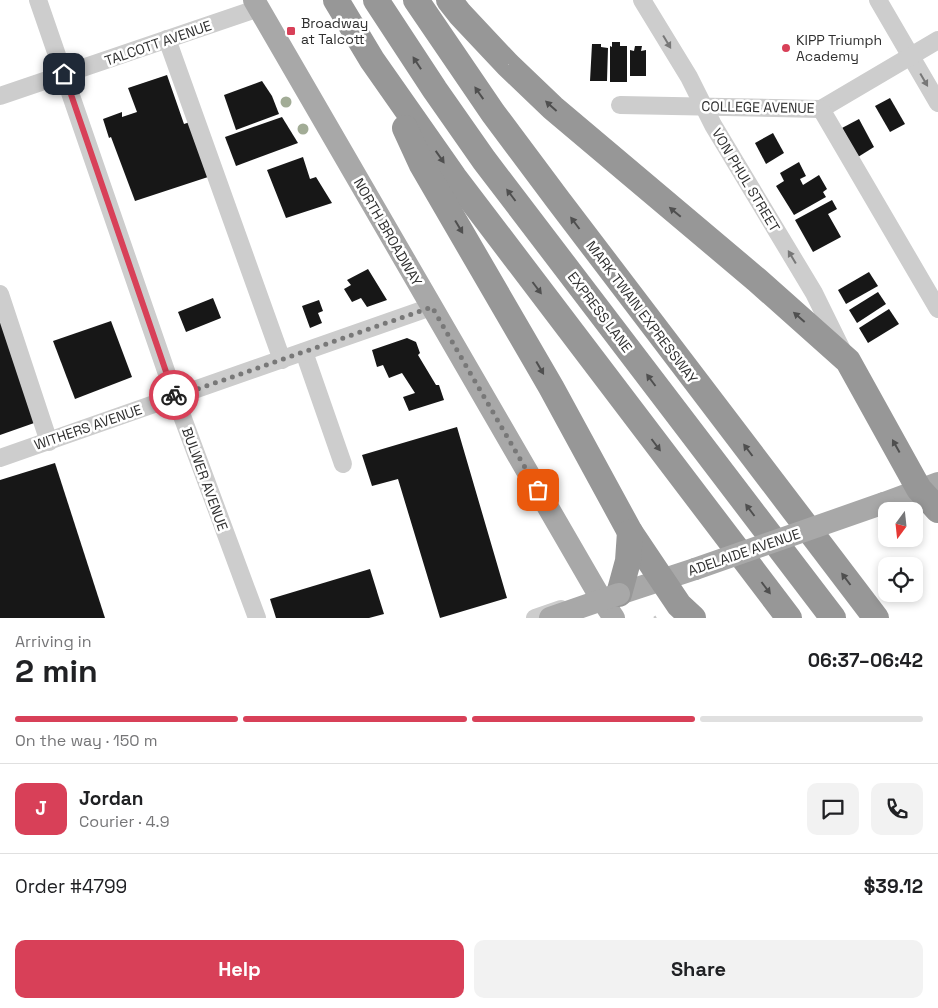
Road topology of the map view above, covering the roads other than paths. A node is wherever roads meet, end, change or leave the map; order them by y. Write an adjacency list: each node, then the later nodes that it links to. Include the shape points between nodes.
1 (38, 0): 13 (street, BULWER AVENUE)
2 (336, 0): 12 (highway)
3 (376, 0): 39 (highway, EXPRESS LANE, one-way to 3, via 484,160)
4 (416, 0): 40 (highway, MARK TWAIN EXPRESSWAY, one-way to 4, via 493,113)
5 (449, 0): 24 (highway, one-way to 5, via 553,108 508,66)
6 (642, 0): 17 (street, VON PHUL STREET, one-way to 17)
7 (878, 0): 11 (street)
8 (257, 4): 9 (street, TALCOTT AVENUE); 20 (main road, NORTH BROADWAY)
9 (167, 39): 13 (street, TALCOTT AVENUE); 23 (street)
10 (938, 40): 11 (street, COLLEGE AVENUE)
11 (910, 56): 15 (street, one-way to 15); 18 (street, COLLEGE AVENUE)
12 (372, 60): 31 (highway, one-way to 31, via 422,165 551,387); 38 (highway, one-way to 38, via 454,177)
13 (64, 74): 14 (street, TALCOTT AVENUE); 25 (street, BULWER AVENUE)
14 (0, 96)
15 (938, 103)
16 (620, 105): 17 (street, COLLEGE AVENUE)
17 (703, 106): 18 (street, COLLEGE AVENUE); 24 (street, VON PHUL STREET, one-way to 17, via 814,293)
18 (820, 109): 21 (street)
19 (0, 294): 26 (street)
20 (432, 307): 22 (street, WITHERS AVENUE); 33 (main road, NORTH BROADWAY)
21 (938, 309)
22 (304, 352): 23 (street, WITHERS AVENUE); 28 (street)
23 (282, 360): 25 (street, WITHERS AVENUE)
24 (848, 361): 29 (highway, one-way to 24)
25 (175, 397): 26 (street, WITHERS AVENUE); 34 (street, BULWER AVENUE)
26 (49, 442): 27 (street, WITHERS AVENUE)
27 (0, 458)
28 (343, 464)
29 (929, 486): 30 (highway); 32 (main road, ADELAIDE AVENUE, bridge)
30 (938, 510)
31 (630, 532): 32 (highway); 33 (highway, via 628,561)
32 (663, 580): 33 (main road, ADELAIDE AVENUE); 37 (highway)
33 (611, 603): 35 (street, ADELAIDE AVENUE); 36 (main road, ADELAIDE AVENUE, bridge)
34 (257, 618)
35 (534, 618)
36 (550, 618)
37 (693, 618)
38 (789, 618)
39 (833, 618)
40 (876, 618)

